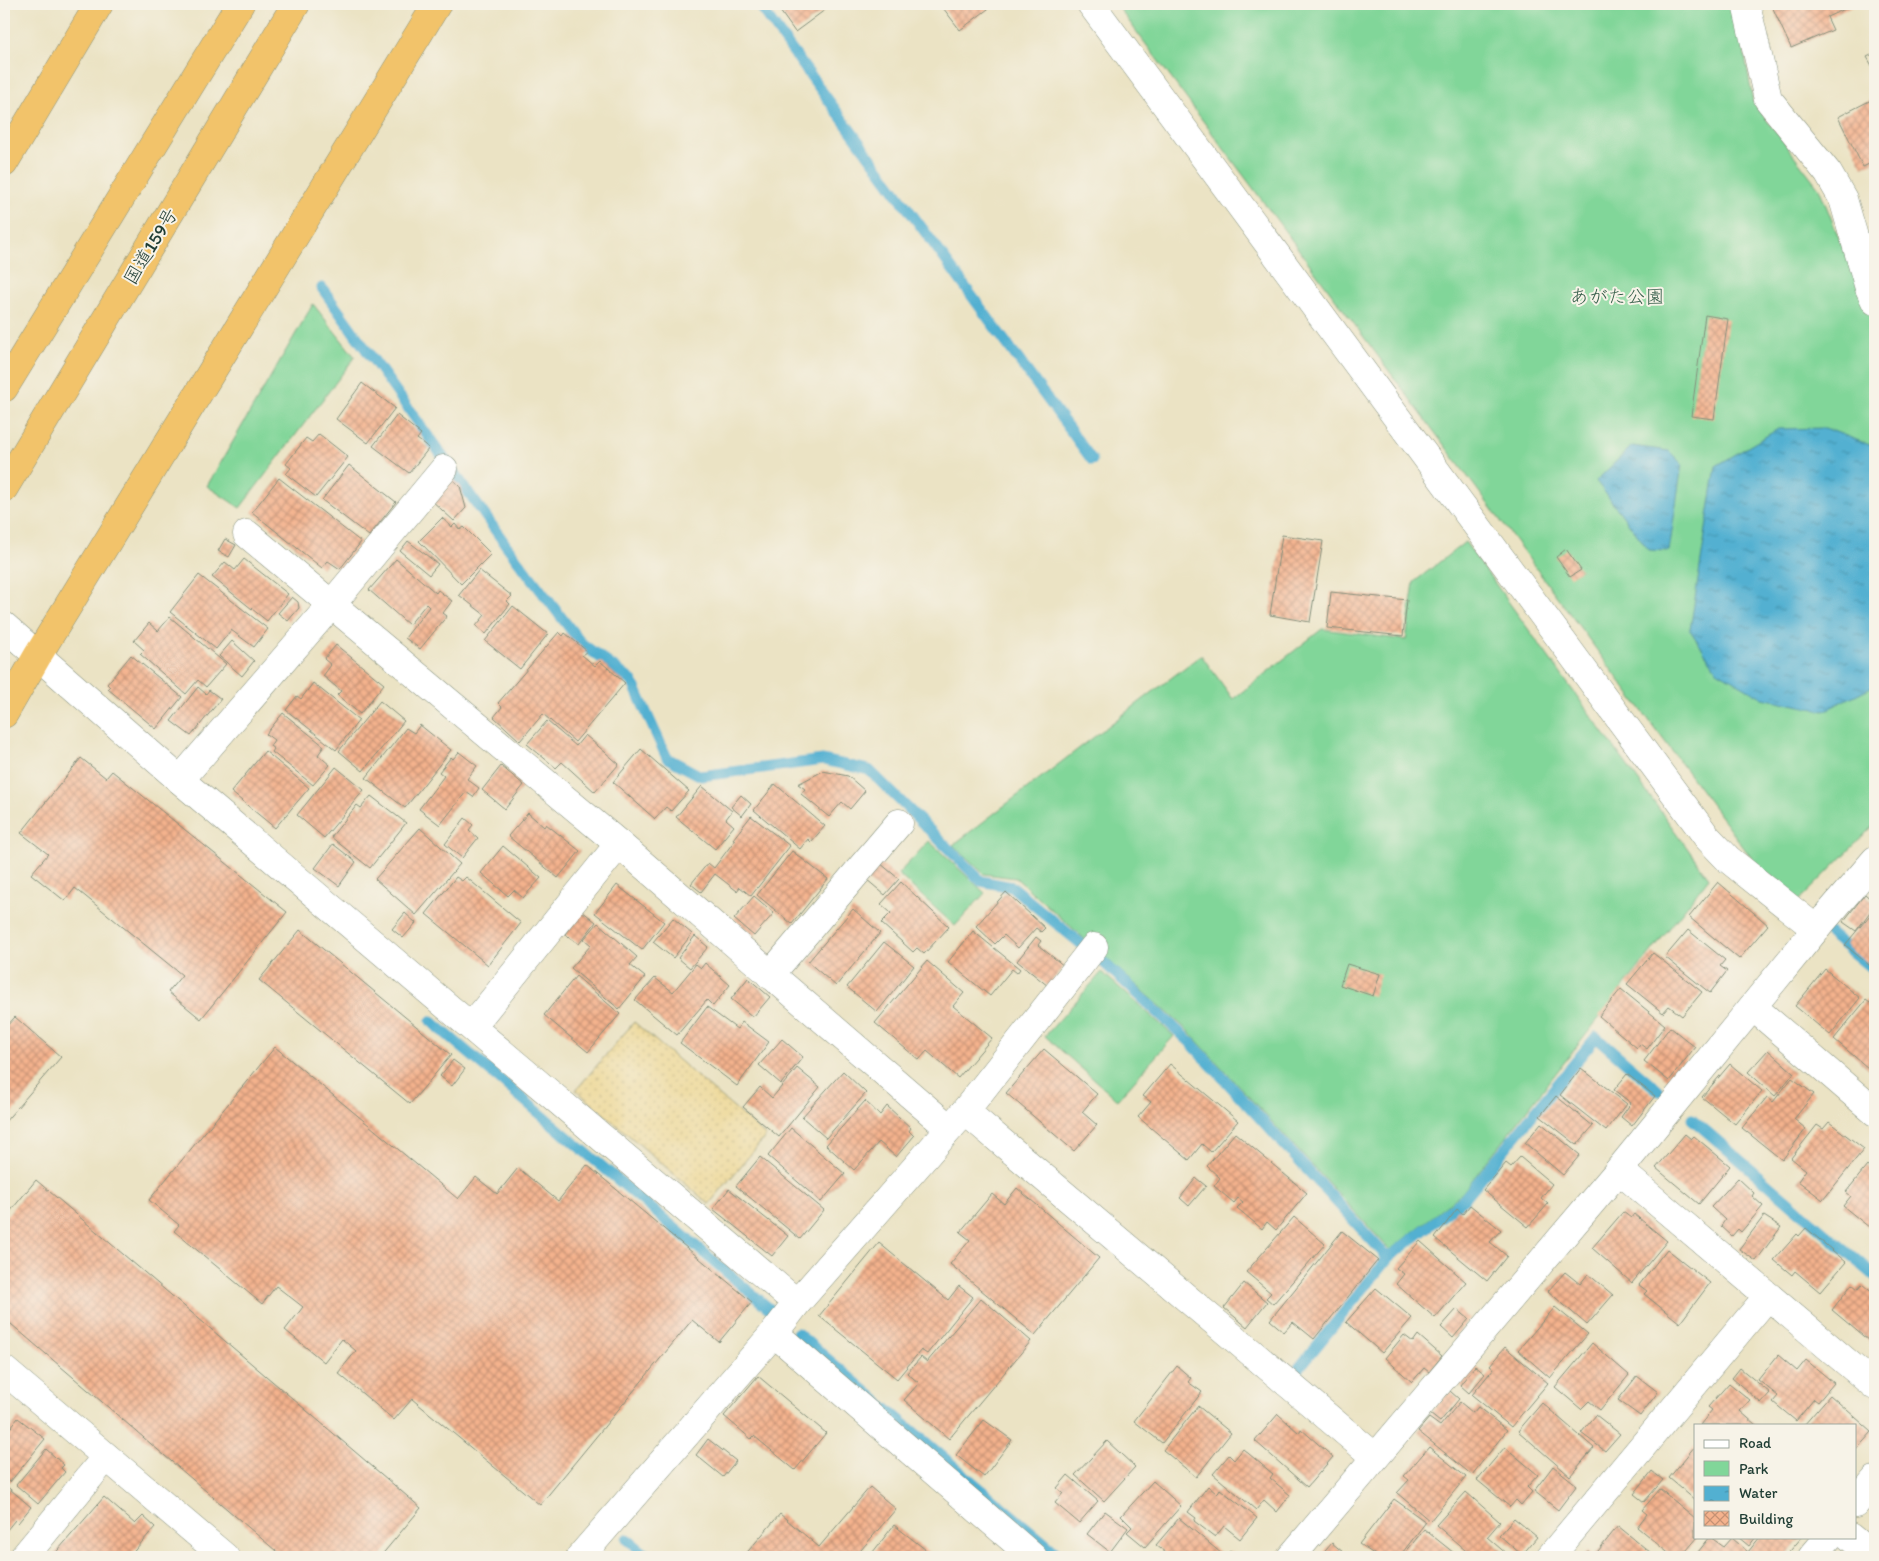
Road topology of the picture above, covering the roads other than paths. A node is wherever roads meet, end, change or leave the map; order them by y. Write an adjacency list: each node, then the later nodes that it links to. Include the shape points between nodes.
1 (99, 4): 7 (highway)
2 (240, 4): 9 (highway)
3 (296, 4): 11 (highway, 国道159号)
4 (437, 4): 15 (highway)
5 (1091, 4): 21 (street, via 1707,837 1728,859)
6 (1746, 4): 8 (street, via 1768,99 1828,174 1843,199 1868,288)
7 (4, 163)
8 (1875, 301)
9 (4, 388)
10 (444, 469): 13 (street)
11 (4, 488)
12 (247, 534): 13 (street)
13 (331, 605): 17 (street); 19 (street)
14 (4, 626): 15 (street)
15 (38, 655): 16 (highway); 17 (street)
16 (4, 714)
17 (180, 780): 25 (street)
18 (899, 823): 23 (street)
19 (619, 844): 23 (street); 25 (street)
20 (1875, 860): 21 (street)
21 (1816, 929): 24 (street)
22 (1091, 952): 27 (street)
23 (770, 975): 27 (street)
24 (1752, 1007): 26 (street); 28 (street)
25 (472, 1026): 30 (street)
26 (1875, 1112)
27 (957, 1120): 30 (street); 35 (street)
28 (1619, 1170): 29 (street); 35 (street)
29 (1768, 1296): 33 (street); 45 (street)
30 (797, 1303): 31 (street)
31 (774, 1333): 42 (street); 43 (street)
32 (4, 1370): 34 (street)
33 (1875, 1386)
34 (106, 1457): 40 (street); 41 (street)
35 (1375, 1457): 44 (street)
36 (1875, 1480): 37 (street)
37 (1856, 1503)
38 (1827, 1538): 46 (street)
39 (1851, 1538): 47 (street)
40 (24, 1557)
41 (225, 1557)
42 (580, 1557)
43 (1033, 1557)
44 (1291, 1557)
45 (1550, 1557)
46 (1812, 1557)
47 (1874, 1557)

